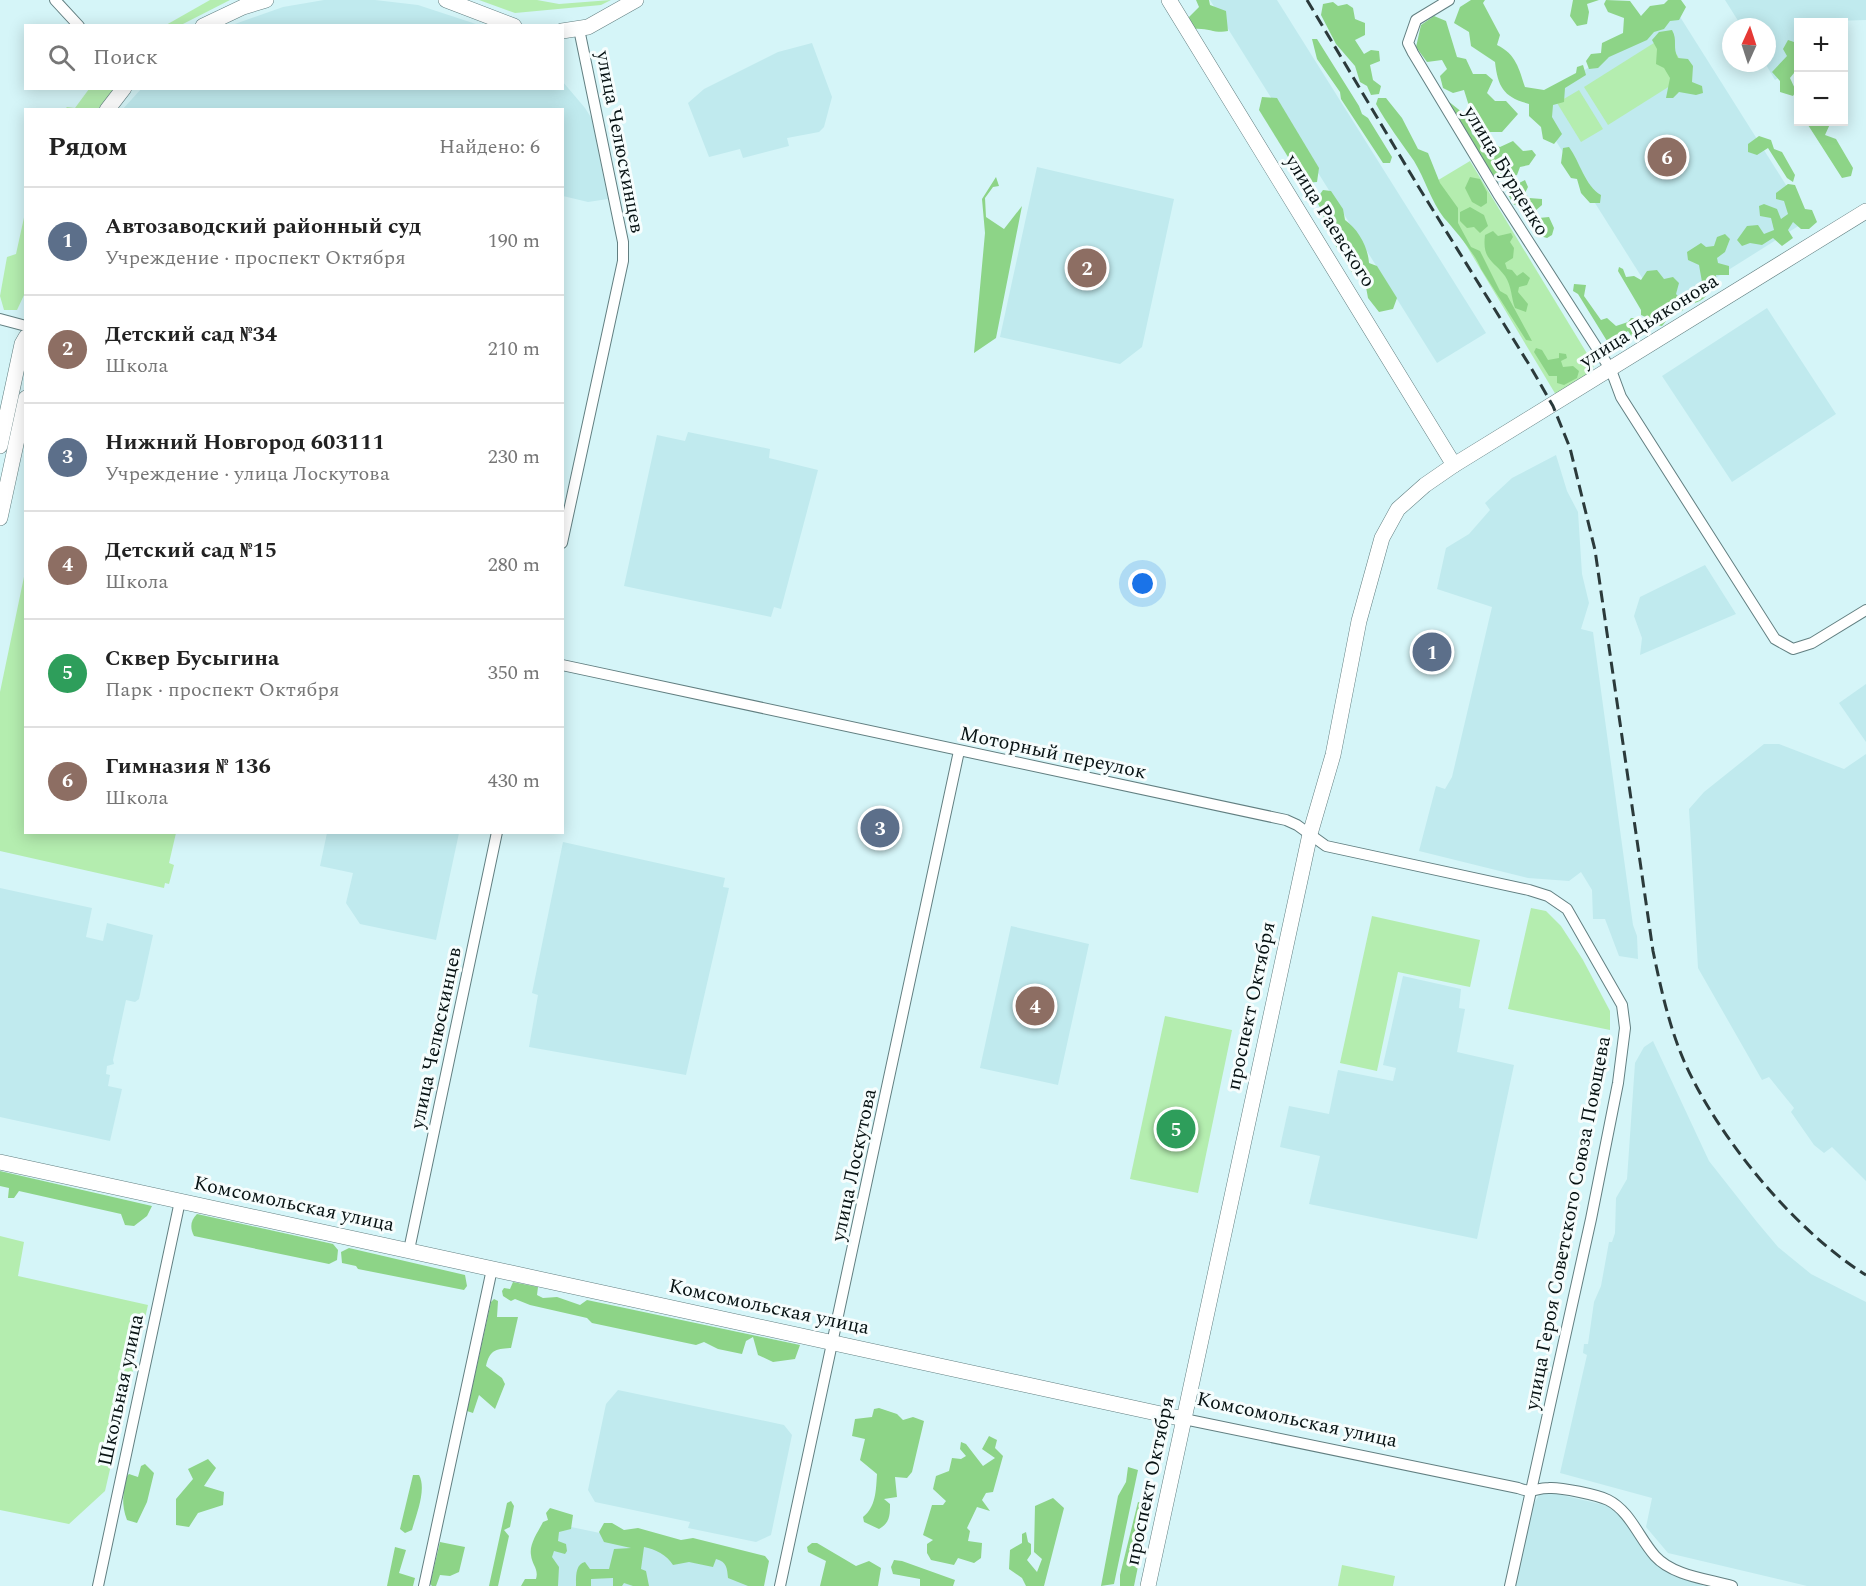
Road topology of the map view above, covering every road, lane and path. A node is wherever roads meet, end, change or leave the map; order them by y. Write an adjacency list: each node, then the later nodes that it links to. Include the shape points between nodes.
1 (55, 0): 7 (street)
2 (266, 0): 8 (main road)
3 (446, 0): 9 (main road)
4 (636, 0): 10 (main road)
5 (1169, 0): 21 (main road, улица Раевского)
6 (1449, 0): 18 (street, улица Бурденко, via 1416,20 1408,43 1503,203)
7 (77, 24)
8 (207, 24)
9 (509, 24)
10 (579, 29): 11 (main road); 23 (street, улица Челюскинцев, via 623,242 623,261)
11 (564, 31)
12 (122, 90): 13 (main road)
13 (109, 108)
14 (1866, 211): 18 (main road, улица Дьяконова)
15 (0, 318): 16 (street)
16 (24, 325)
17 (24, 340): 20 (main road)
18 (1611, 370): 21 (main road, улица Дьяконова); 24 (street, via 1621,397 1775,639 1792,649 1812,643)
19 (24, 407): 22 (main road)
20 (0, 446)
21 (1454, 465): 28 (main road, проспект Октября, via 1398,509 1382,538 1361,612 1333,755)
22 (0, 518)
23 (564, 534)
24 (1866, 610)
25 (564, 665): 26 (street, Моторный переулок)
26 (959, 751): 28 (street, Моторный переулок, via 1286,820); 34 (street, улица Лоскутова)
27 (497, 834): 32 (street, улица Челюскинцев)
28 (1310, 834): 29 (street, Моторный переулок, via 1326,846); 35 (main road, проспект Октября)
29 (1529, 890): 36 (street, улица Героя Советского Союза Поющева, via 1548,896 1567,909 1622,1005 1625,1029 1592,1219)
30 (0, 1162): 31 (main road, Комсомольская улица)
31 (180, 1201): 32 (main road, Комсомольская улица); 37 (street, Школьная улица)
32 (409, 1251): 33 (main road, Комсомольская улица)
33 (492, 1269): 34 (main road, Комсомольская улица); 38 (street)
34 (833, 1343): 35 (main road, Комсомольская улица); 39 (street, улица Лоскутова)
35 (1184, 1419): 36 (street, Комсомольская улица); 40 (main road, проспект Октября)
36 (1530, 1493): 41 (street, улица Героя Советского Союза Поющева); 42 (street, via 1549,1488 1606,1498 1620,1507 1664,1563 1675,1570)
37 (98, 1586)
38 (424, 1586)
39 (780, 1586)
40 (1149, 1586)
41 (1510, 1586)
42 (1732, 1586)

